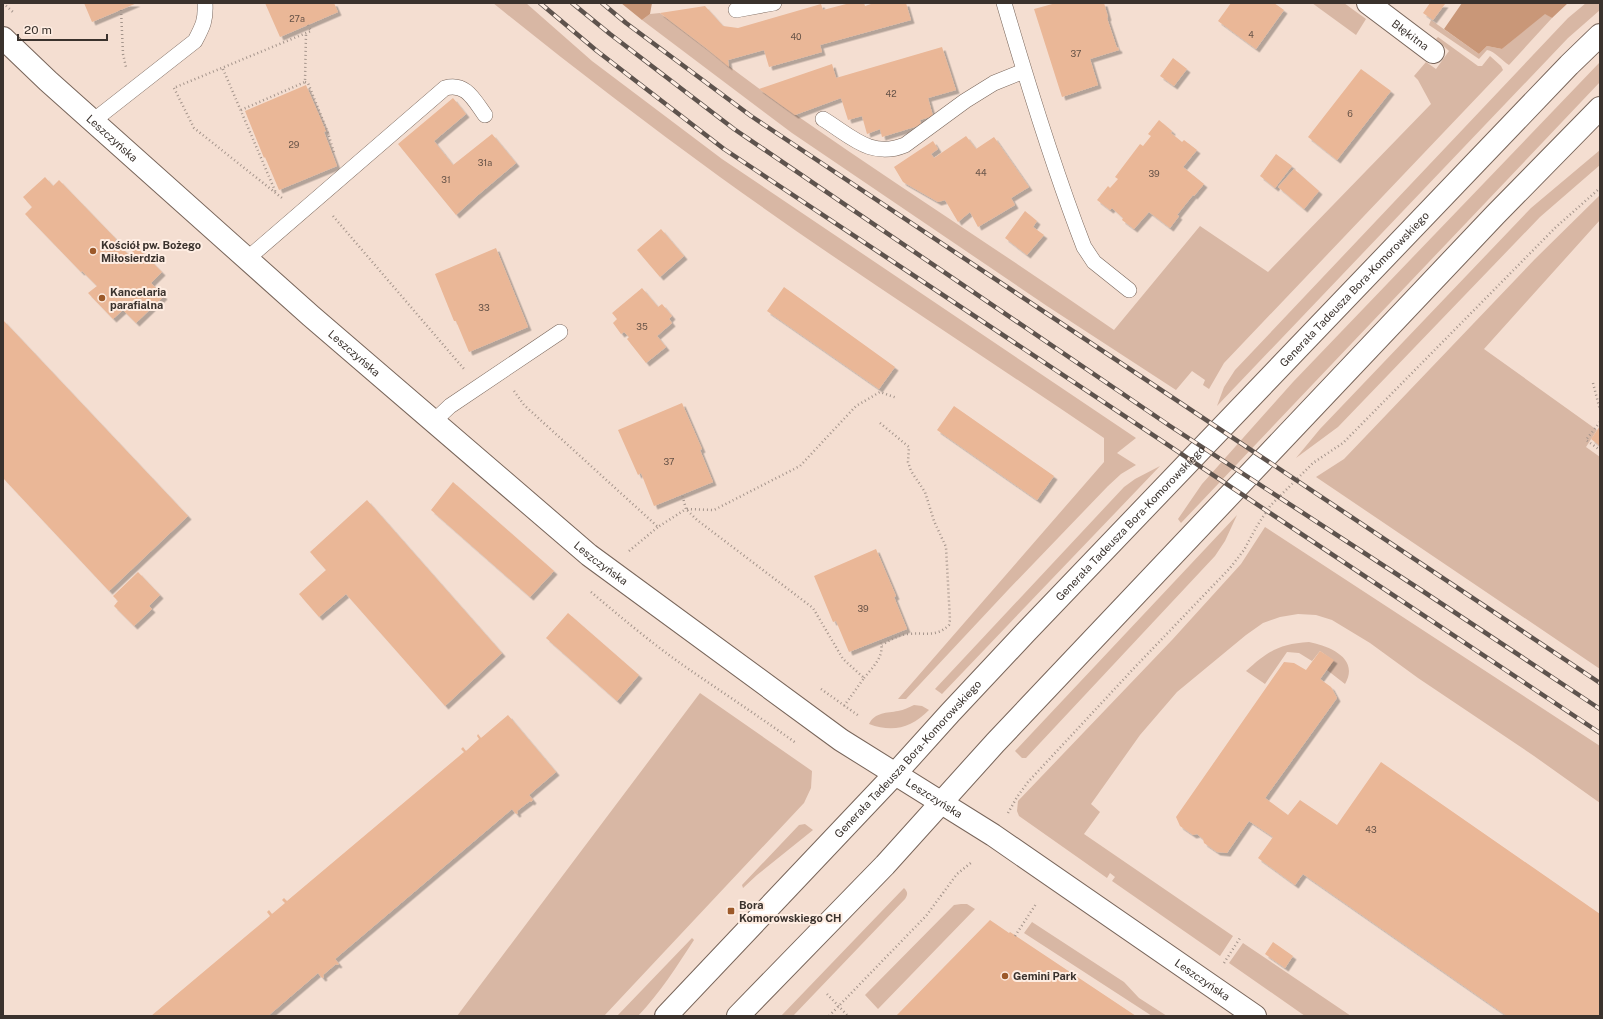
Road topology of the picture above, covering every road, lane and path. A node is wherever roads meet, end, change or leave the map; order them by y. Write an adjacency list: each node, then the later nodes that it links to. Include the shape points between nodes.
1 (3, 3): 8 (path)
2 (205, 3): 24 (lane, via 204,25 195,41)
3 (774, 3): 7 (lane)
4 (1004, 3): 15 (lane)
5 (1368, 3): 13 (main road, Błękitna)
6 (121, 10): 16 (path, via 123,54)
7 (736, 10)
8 (14, 13)
9 (308, 25): 10 (path, via 311,31)
10 (306, 33): 14 (path); 17 (path)
11 (1600, 35): 54 (main road, Generała Tadeusza Bora-Komorowskiego, via 1569,64 950,713)
12 (3, 38): 24 (main road, Leszczyńska)
13 (1433, 52)
14 (223, 69): 18 (path); 21 (path)
15 (1024, 71): 23 (lane, via 988,87 894,150 868,148); 31 (lane, via 1084,247 1094,262)
16 (128, 73)
17 (305, 82): 21 (path); 25 (path, via 308,83)
18 (174, 88): 19 (path); 27 (path, via 194,128)
19 (167, 91)
20 (1600, 108): 55 (main road, via 995,743)
21 (241, 110): 27 (path)
22 (485, 115): 25 (lane, via 466,90 452,86 445,88)
23 (823, 119)
24 (92, 121): 30 (main road, Leszczyńska)
25 (343, 175): 28 (lane)
26 (1600, 188): 56 (path, via 1555,228 1343,443 1313,463 1270,506 1244,550 1230,568 1033,777 1017,797)
27 (277, 195): 29 (path)
28 (318, 197): 30 (lane); 35 (path)
29 (283, 199)
30 (247, 259): 38 (main road, Leszczyńska)
31 (1129, 290)
32 (560, 332): 33 (lane)
33 (501, 372): 35 (lane); 44 (path, via 524,405)
34 (1593, 383): 37 (path)
35 (479, 388): 38 (lane, via 450,406)
36 (897, 398): 43 (path, via 880,392 856,406 800,466 714,510)
37 (1600, 410)
38 (433, 422): 54 (main road, Leszczyńska, via 588,555 822,727)
39 (1600, 422): 41 (path, via 1586,440)
40 (880, 423): 49 (path, via 910,447 910,471 925,492 946,547 950,620 949,625 938,633 906,634)
41 (1600, 450)
42 (682, 494): 43 (path)
43 (686, 508): 44 (path); 50 (path, via 697,520 813,608 843,659)
44 (658, 527): 46 (path)
45 (623, 547): 46 (path)
46 (629, 552): 47 (path)
47 (635, 556)
48 (880, 640): 49 (path)
49 (882, 645): 50 (path, via 879,661)
50 (864, 678): 52 (path)
51 (818, 688): 52 (path)
52 (844, 706): 53 (path)
53 (859, 716)
54 (895, 774): 55 (main road, Leszczyńska); 64 (main road, Generała Tadeusza Bora-Komorowskiego)
55 (942, 803): 65 (main road); 68 (main road, Leszczyńska, via 993,835)
56 (1008, 814)
57 (972, 862): 63 (path, via 957,874 926,916)
58 (1036, 904): 59 (path)
59 (1015, 936)
60 (1240, 938): 61 (path)
61 (1224, 964)
62 (826, 994): 63 (path)
63 (839, 1006): 66 (path); 67 (path)
64 (666, 1016)
65 (738, 1016)
66 (829, 1016)
67 (848, 1016)
68 (1255, 1016)

